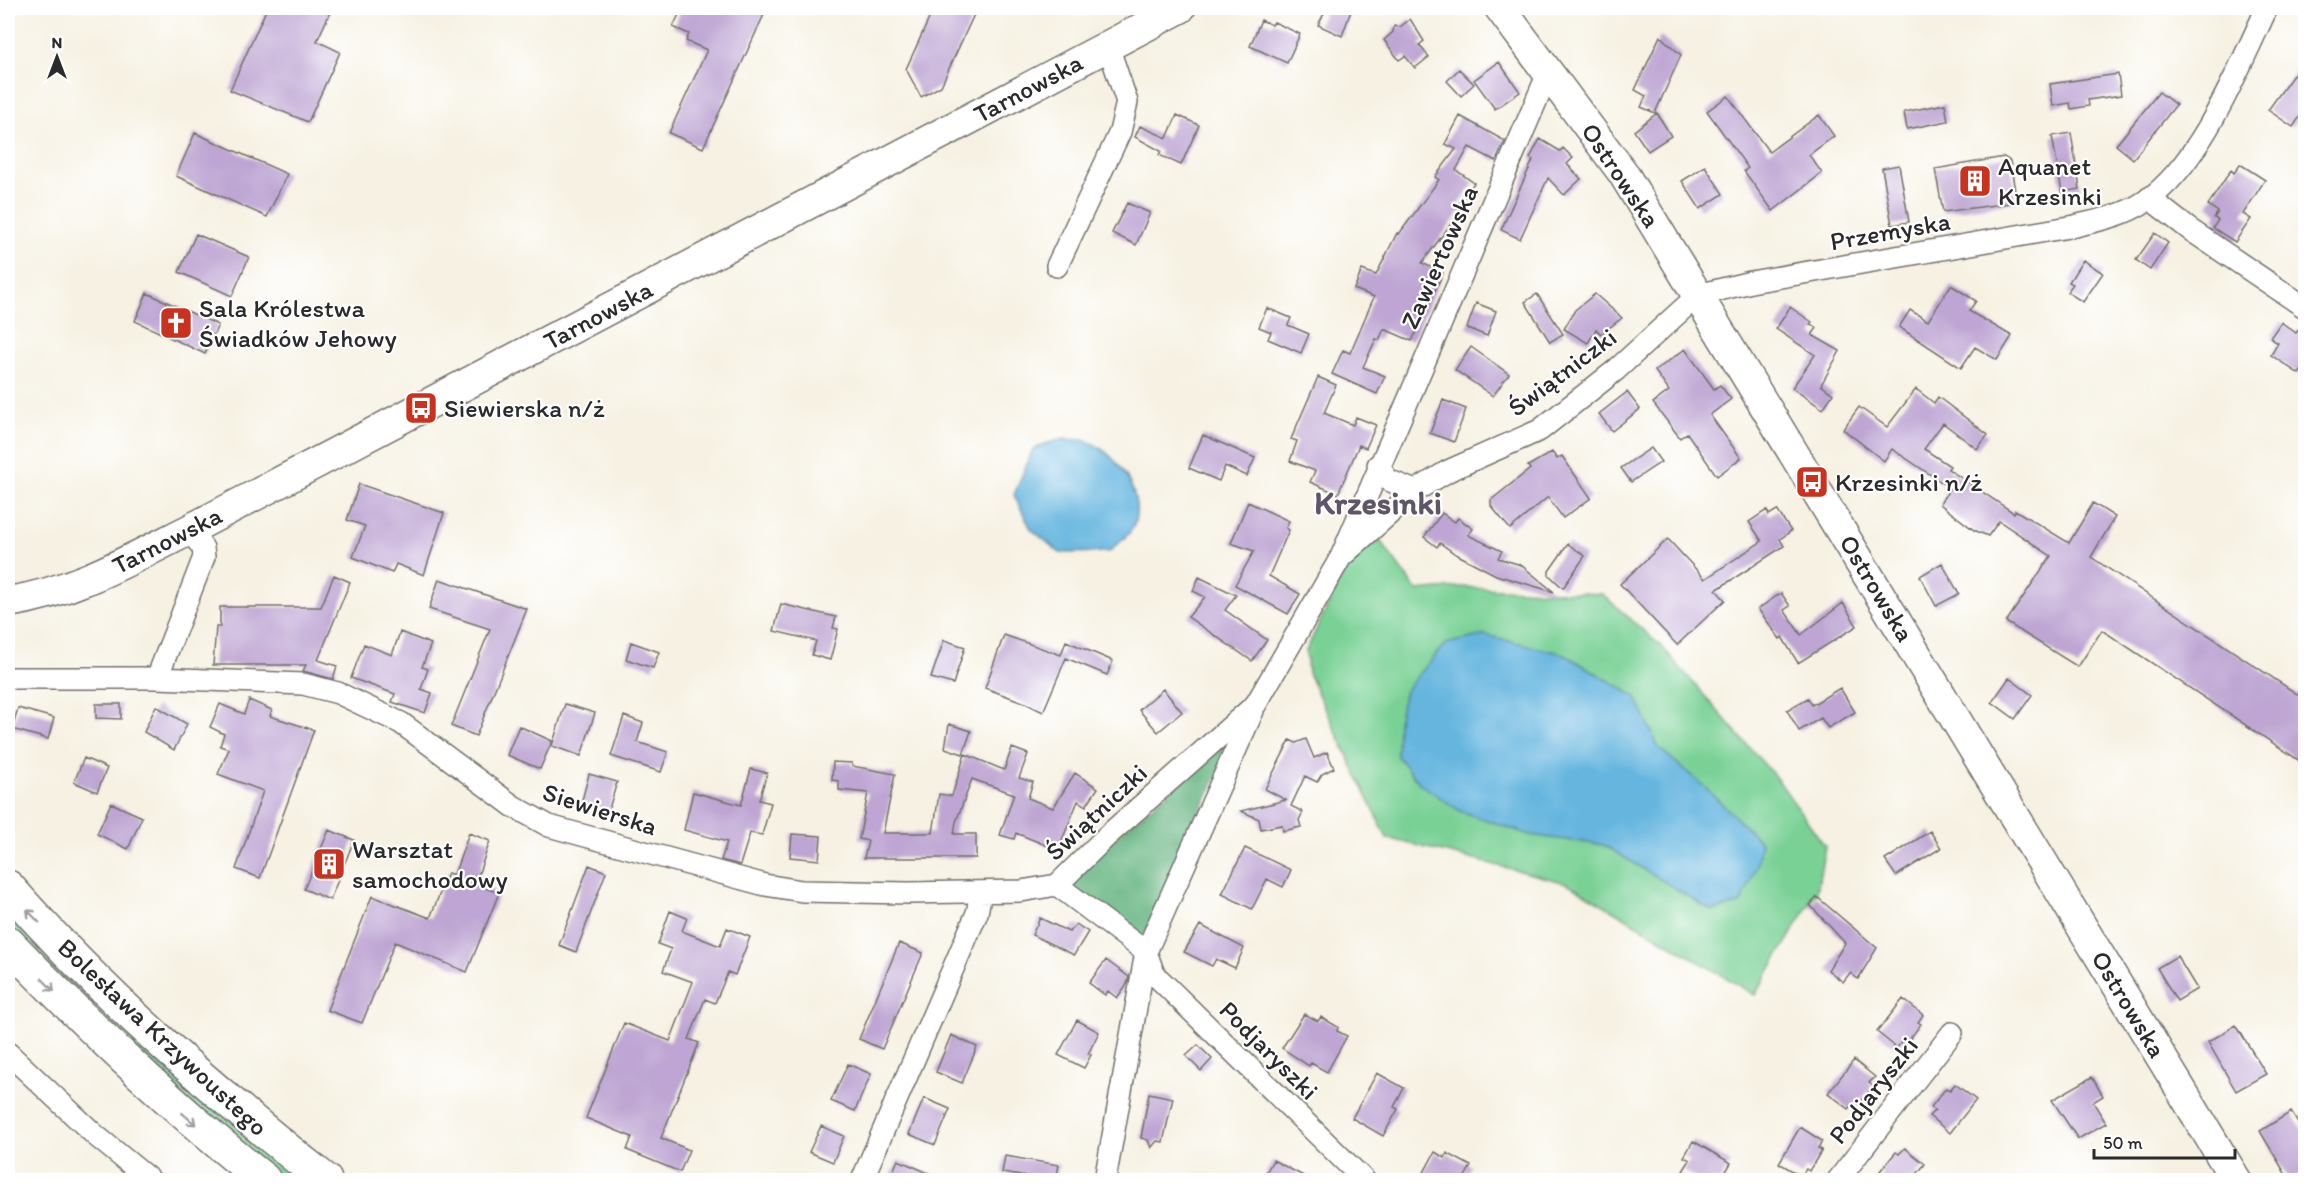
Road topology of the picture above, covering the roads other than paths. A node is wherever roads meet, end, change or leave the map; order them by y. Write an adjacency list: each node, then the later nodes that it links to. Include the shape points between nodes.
1 (1180, 8): 4 (street, Tarnowska)
2 (1500, 8): 5 (street, Ostrowska)
3 (2267, 8): 6 (street, Przemyska, via 2211,123 2164,187)
4 (1108, 46): 7 (street, via 1126,102 1124,115 1120,132); 12 (street, Tarnowska)
5 (1549, 71): 8 (street, Ostrowska, via 1623,173); 10 (street, Zawiertowska)
6 (2149, 198): 8 (street, Przemyska, via 2117,216 2075,226 1751,282); 9 (street)
7 (1057, 266)
8 (1698, 295): 11 (street, Świątniczki, via 1616,370 1540,430 1448,471); 32 (street, Ostrowska)
9 (2306, 308)
10 (1378, 465): 11 (street, via 1388,480); 13 (street, Świątniczki)
11 (1415, 491): 13 (street, Świątniczki)
12 (189, 530): 14 (street, Tarnowska, via 77,584); 16 (street, via 204,548 204,557)
13 (1341, 557): 17 (street, Świątniczki)
14 (8, 602)
15 (8, 678): 16 (street, Siewierska)
16 (158, 678): 20 (street, Siewierska, via 303,684 338,693 401,723 513,806 549,826 765,885 802,891)
17 (1256, 705): 18 (street, Świątniczki); 22 (street, Świątniczki)
18 (1057, 885): 20 (street, Siewierska); 22 (street, Świątniczki)
19 (8, 887): 27 (highway, Bolesława Krzywoustego, one-way to 19, via 221,1098 117,1003)
20 (981, 892): 28 (street, via 977,914)
21 (8, 943): 26 (highway, Bolesława Krzywoustego, one-way to 26, via 144,1079)
22 (1146, 952): 29 (street, Świątniczki); 30 (street, Podjaryszki, via 1154,974)
23 (1952, 1034): 31 (street, Podjaryszki)
24 (8, 1053): 25 (street, via 95,1135)
25 (150, 1180)
26 (264, 1180)
27 (325, 1180)
28 (862, 1180)
29 (1105, 1180)
30 (1364, 1180)
31 (1838, 1180)
32 (2236, 1180)

